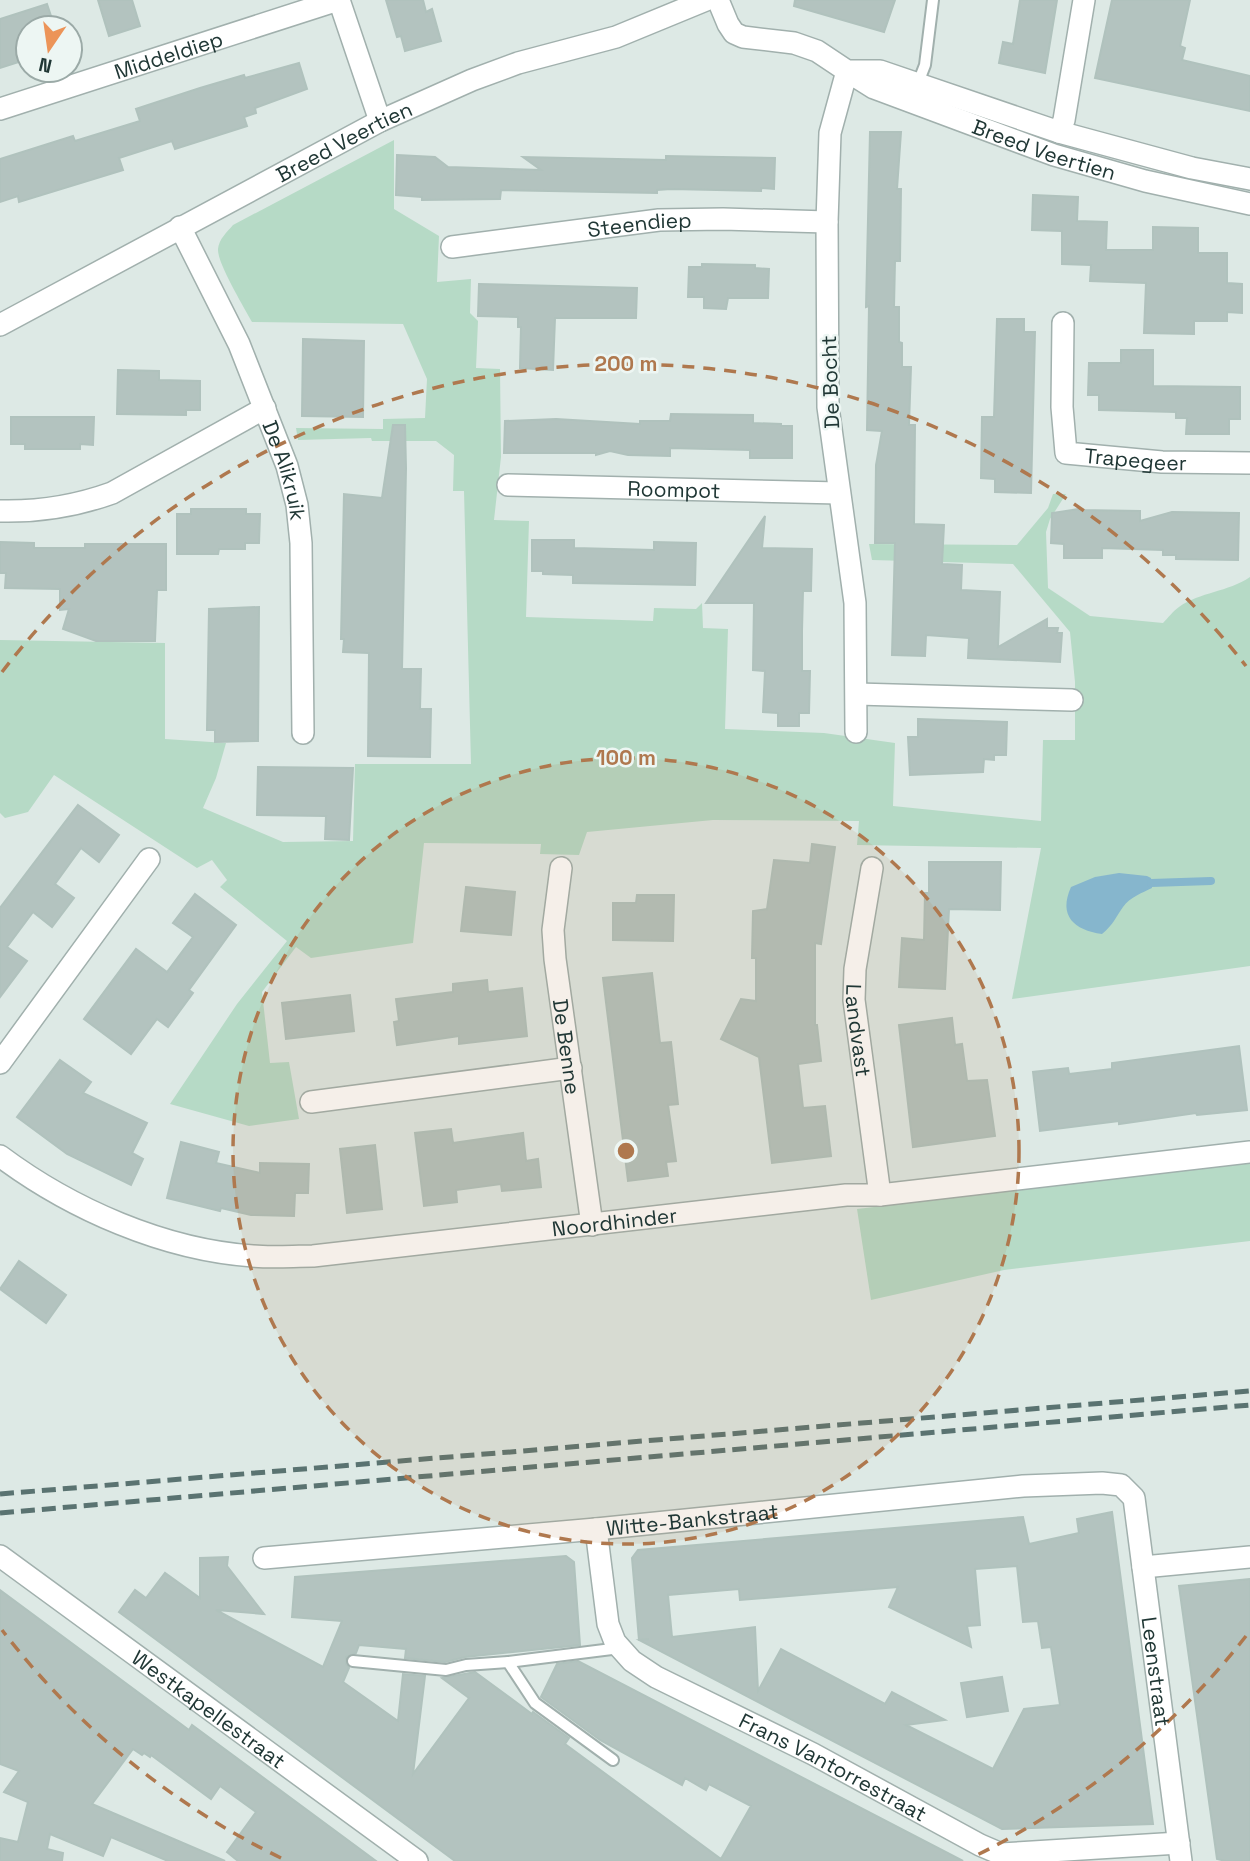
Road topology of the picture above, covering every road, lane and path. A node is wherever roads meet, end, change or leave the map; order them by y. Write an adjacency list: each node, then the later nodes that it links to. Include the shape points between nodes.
1 (339, 0): 8 (street, Middeldiep); 9 (street, Middeldiep)
2 (706, 0): 9 (street, Breed Veertien, via 616,37 472,80)
3 (718, 0): 6 (street, Breed Veertien, via 734,33 794,43 817,51)
4 (933, 0): 7 (lane, via 925,65)
5 (1084, 0): 10 (street)
6 (847, 71): 7 (street, Breed Veertien, via 880,72); 12 (street, Breed Veertien, via 897,98 1054,155); 13 (street, De Bocht, via 830,133)
7 (918, 82): 10 (street, Breed Veertien)
8 (0, 109)
9 (380, 121): 14 (street, Breed Veertien)
10 (1059, 132): 11 (street, Breed Veertien)
11 (1250, 179)
12 (1250, 204)
13 (827, 222): 15 (street, Steendiep, via 659,220); 21 (street, De Bocht, via 828,407)
14 (180, 227): 17 (street, Breed Veertien); 18 (street, De Alikruik, via 239,344)
15 (452, 247)
16 (1063, 323): 19 (street, Trapegeer, via 1066,453 1162,462)
17 (0, 325)
18 (265, 408): 22 (street, via 112,493 46,510); 26 (street, De Alikruik, via 297,505)
19 (1250, 463)
20 (508, 485): 21 (street, Roompot)
21 (839, 493): 23 (street, De Bocht, via 855,603)
22 (0, 511)
23 (857, 694): 24 (street); 25 (street, De Bocht)
24 (1072, 700)
25 (856, 732)
26 (303, 733)
27 (149, 859): 30 (street)
28 (561, 868): 31 (street, De Benne, via 553,930)
29 (872, 868): 35 (street, Landvast, via 855,969 855,1000)
30 (0, 1063)
31 (571, 1068): 32 (street); 36 (street, De Benne)
32 (311, 1102)
33 (1250, 1152): 35 (street, Noordhinder)
34 (0, 1156): 36 (street, Noordhinder, via 34,1181 142,1233 253,1256 313,1256)
35 (880, 1195): 36 (street, Noordhinder, via 846,1195)
36 (592, 1225)
37 (1121, 1485): 38 (street, Witte-Bankstraat, via 1023,1486); 42 (street, Leenstraat, via 1134,1498)
38 (596, 1529): 41 (street, Witte-Bankstraat); 43 (street, Frans Vantorrestraat, via 608,1624)
39 (0, 1556): 49 (street, Westkapellestraat)
40 (1250, 1557): 42 (street)
41 (264, 1558)
42 (1143, 1567): 47 (street, Leenstraat)
43 (620, 1648): 45 (lane); 48 (street, Frans Vantorrestraat, via 656,1677 813,1754)
44 (353, 1661): 45 (lane, via 446,1670)
45 (508, 1662): 46 (lane, via 535,1703)
46 (613, 1760)
47 (1180, 1852): 48 (street, Frans Vantorrestraat)
48 (980, 1853)
49 (417, 1861)

